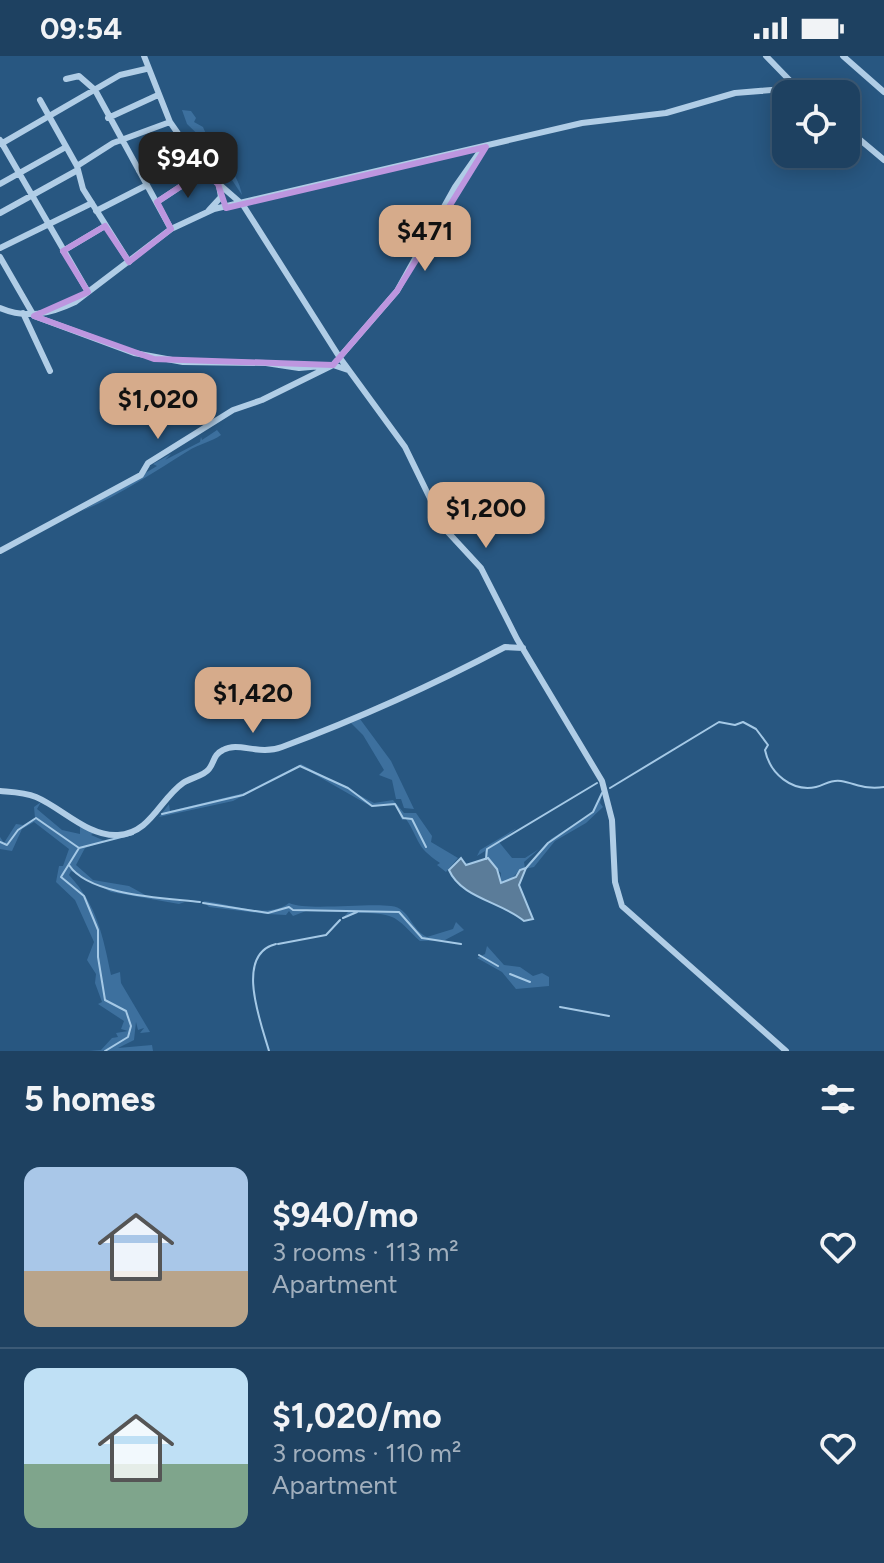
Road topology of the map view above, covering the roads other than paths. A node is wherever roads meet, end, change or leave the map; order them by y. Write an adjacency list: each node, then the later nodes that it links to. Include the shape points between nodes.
1 (144, 56): 4 (street)
2 (766, 56): 6 (street)
3 (843, 56): 9 (street)
4 (146, 69): 7 (street, via 120,75); 10 (street)
5 (66, 79): 7 (street, via 79,76)
6 (788, 80)
7 (95, 90): 12 (street); 13 (street)
8 (772, 90): 20 (street, via 735,93 666,113 609,118)
9 (884, 92)
10 (158, 95): 13 (street); 14 (street)
11 (40, 100): 12 (street)
12 (48, 116): 16 (street); 18 (street)
13 (108, 118): 17 (street)
14 (170, 122): 17 (street); 19 (street)
15 (860, 140): 21 (street)
16 (1, 142): 25 (street)
17 (122, 142): 22 (street, via 96,151); 23 (street)
18 (66, 147): 22 (street); 25 (street)
19 (186, 147): 23 (street); 24 (street)
20 (486, 147): 32 (street); 49 (street, via 470,163 397,291)
21 (884, 160)
22 (76, 168): 29 (street); 31 (street)
23 (139, 171): 28 (street)
24 (204, 171): 27 (street); 30 (street)
25 (20, 173): 26 (street); 29 (street)
26 (0, 184)
27 (218, 184): 32 (street); 34 (street, via 221,197)
28 (147, 185): 30 (street); 33 (street)
29 (31, 196): 35 (street); 36 (street)
30 (157, 202): 38 (street)
31 (92, 203): 33 (street); 36 (street)
32 (243, 205): 34 (street); 49 (street)
33 (96, 211): 37 (street)
34 (207, 212): 38 (street)
35 (0, 213)
36 (47, 225): 39 (street); 40 (street)
37 (105, 226): 40 (street); 42 (street)
38 (171, 229): 42 (street)
39 (0, 248)
40 (63, 251): 43 (street)
41 (0, 257): 48 (street)
42 (129, 262): 43 (street)
43 (88, 292): 48 (street, via 61,309)
44 (0, 308): 45 (street)
45 (8, 311): 46 (street); 47 (street)
46 (23, 313): 48 (street); 51 (street)
47 (0, 315)
48 (34, 316): 50 (street, via 154,359 299,368)
49 (340, 358): 50 (street); 52 (street)
50 (333, 365): 52 (street); 53 (street, via 233,410 148,463 141,475)
51 (50, 371)
52 (349, 371): 54 (street, via 405,447 445,529 481,568)
53 (0, 551)
54 (512, 631): 55 (street); 56 (street)
55 (505, 647): 56 (street); 57 (street, via 350,721 279,748 259,752 227,747 207,771 182,784 155,816 130,833 111,835 33,796)
56 (523, 648): 58 (street, via 605,787 622,906)
57 (0, 791)
58 (786, 1051)

